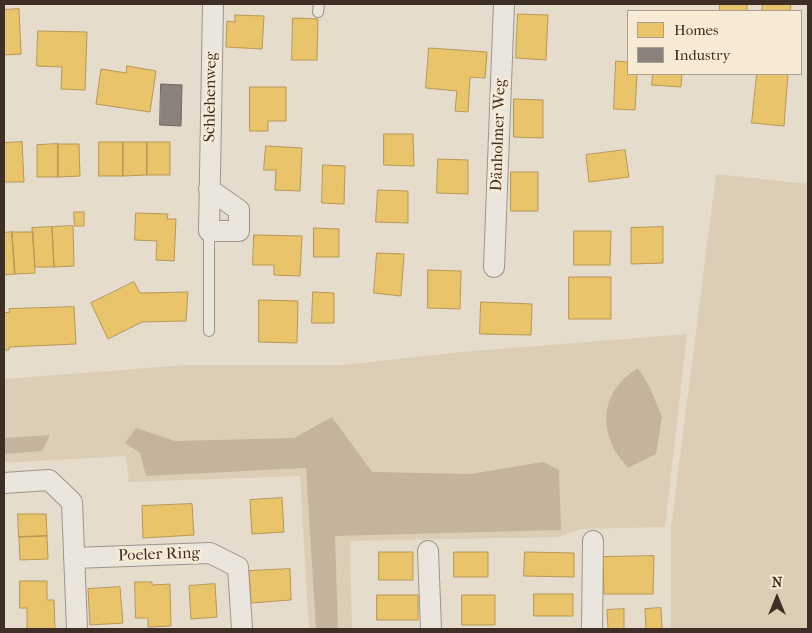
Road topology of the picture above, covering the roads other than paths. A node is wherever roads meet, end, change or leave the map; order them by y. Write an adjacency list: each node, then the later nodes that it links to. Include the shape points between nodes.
1 (213, 4): 3 (street, Schlehenweg)
2 (504, 4): 5 (street, Dänholmer Weg)
3 (209, 189): 4 (street, Schlehenweg); 4 (street, via 240,210 240,231)
4 (209, 231): 6 (lane)
5 (494, 267)
6 (209, 331)
7 (4, 483): 10 (street, via 50,480 72,502)
8 (593, 541): 14 (street)
9 (428, 551): 13 (street)
10 (74, 558): 11 (street); 12 (street, Poeler Ring, via 210,553 238,567)
11 (77, 629)
12 (242, 629)
13 (431, 629)
14 (592, 629)

